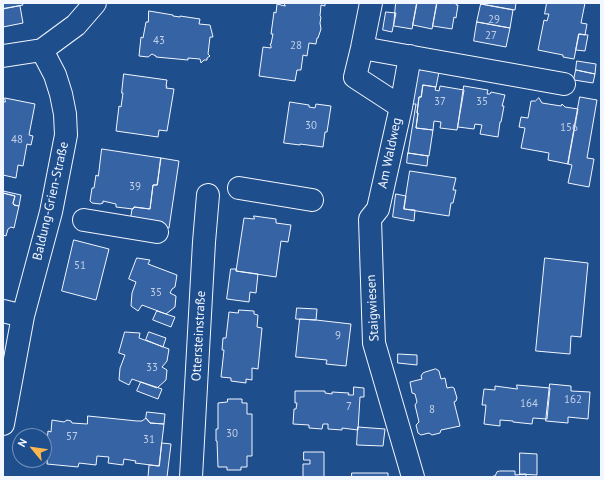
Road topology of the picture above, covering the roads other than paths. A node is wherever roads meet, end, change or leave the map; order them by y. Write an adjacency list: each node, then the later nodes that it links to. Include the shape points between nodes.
1 (95, 3): 4 (street, via 76,25)
2 (371, 3): 3 (street, Am Waldweg)
3 (362, 48): 6 (street); 8 (street, Am Waldweg, via 355,76)
4 (42, 50): 5 (street); 15 (street, Baldung-Grien-Straße, via 55,75 61,94 66,135 51,212)
5 (3, 56)
6 (410, 56): 7 (street); 8 (street)
7 (564, 84)
8 (401, 107): 12 (street, Am Waldweg)
9 (239, 188): 11 (street)
10 (208, 194): 17 (street, Ottersteinstraße)
11 (312, 200)
12 (378, 209): 18 (street, Staigwiesen, via 370,219 374,343)
13 (84, 220): 14 (street)
14 (157, 232)
15 (13, 313): 16 (street, Baldung-Grien-Straße)
16 (3, 424)
17 (191, 477)
18 (413, 477)

